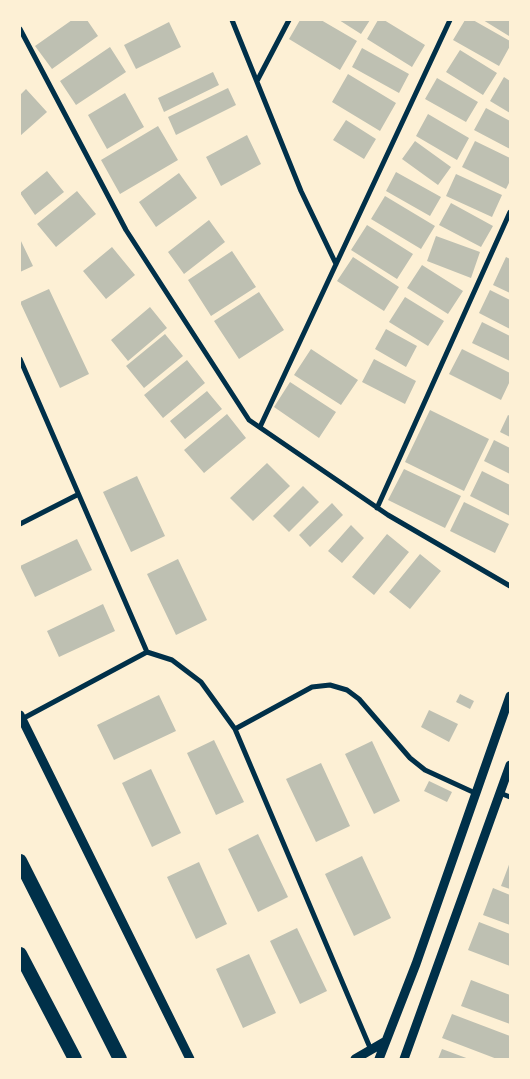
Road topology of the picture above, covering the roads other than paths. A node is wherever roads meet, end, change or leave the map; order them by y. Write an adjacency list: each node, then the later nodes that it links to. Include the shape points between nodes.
1 (232, 20): 5 (street)
2 (288, 20): 5 (street)
3 (450, 20): 7 (street)
4 (20, 29): 9 (street, via 126,230 249,420)
5 (256, 81): 7 (street, via 301,191)
6 (510, 212): 11 (street)
7 (336, 264): 9 (street)
8 (20, 359): 10 (street)
9 (260, 427): 11 (street)
10 (78, 495): 12 (street); 14 (street)
11 (377, 508): 13 (street)
12 (20, 524)
13 (510, 586)
14 (146, 652): 16 (street); 17 (street, via 172,660 188,670 201,682)
15 (510, 696): 19 (street)
16 (21, 717): 28 (street)
17 (235, 729): 19 (street, via 312,688 330,685 347,690 359,699 410,758 425,770); 25 (street)
18 (510, 765): 20 (street)
19 (475, 793): 24 (street)
20 (500, 793): 21 (street); 31 (street)
21 (510, 797)
22 (20, 861): 27 (highway)
23 (20, 954): 26 (highway)
24 (386, 1041): 25 (street); 30 (street)
25 (371, 1050): 29 (street)
26 (75, 1059)
27 (120, 1059)
28 (190, 1059)
29 (355, 1059)
30 (380, 1059)
31 (404, 1059)

